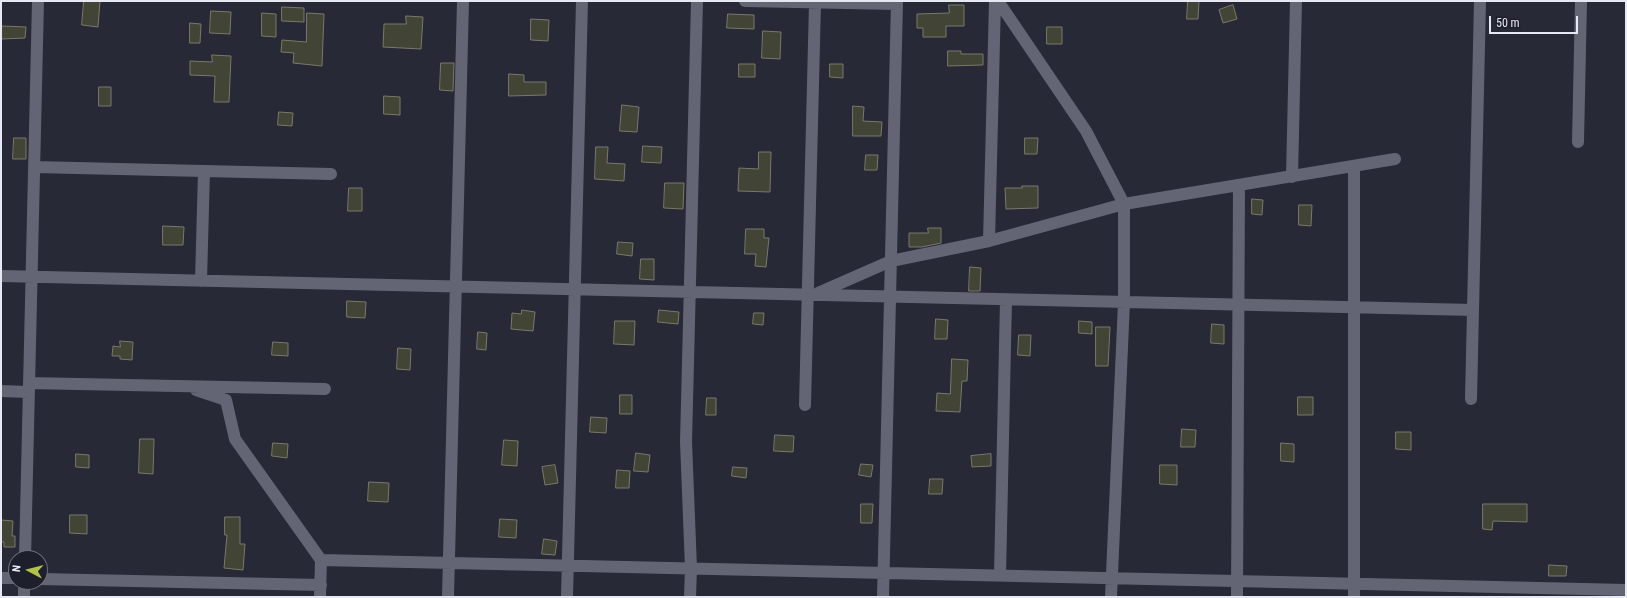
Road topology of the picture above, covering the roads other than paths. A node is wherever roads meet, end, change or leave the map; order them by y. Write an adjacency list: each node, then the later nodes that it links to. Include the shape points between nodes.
1 (38, 1): 16 (street)
2 (463, 1): 27 (street)
3 (582, 1): 28 (street)
4 (697, 1): 29 (street)
5 (746, 1): 11 (street)
6 (995, 1): 22 (street)
7 (998, 1): 21 (street, via 1086,131)
8 (1296, 1): 19 (street)
9 (1480, 1): 36 (street)
10 (1581, 1): 13 (street)
11 (815, 3): 12 (street); 30 (street)
12 (897, 3): 23 (street)
13 (1578, 142)
14 (1395, 159): 15 (street)
15 (1354, 166): 19 (street); 35 (street)
16 (34, 167): 17 (street); 25 (street)
17 (204, 171): 18 (street); 26 (street)
18 (331, 174)
19 (1292, 177): 20 (street)
20 (1239, 185): 21 (street); 34 (street)
21 (1124, 204): 22 (street); 33 (street)
22 (989, 241): 23 (street)
23 (891, 261): 30 (street); 31 (street)
24 (1, 276): 25 (street)
25 (31, 277): 26 (street); 38 (street)
26 (201, 281): 27 (street)
27 (456, 287): 28 (street); 45 (street)
28 (575, 290): 29 (street); 46 (street)
29 (690, 292): 30 (street); 47 (street, via 686,442)
30 (811, 295): 31 (street); 42 (street)
31 (890, 297): 32 (street); 48 (street)
32 (1006, 300): 33 (street); 49 (street)
33 (1124, 302): 34 (street); 50 (street)
34 (1238, 305): 35 (street); 52 (street)
35 (1354, 308): 36 (street); 53 (street)
36 (1473, 310): 41 (street)
37 (184, 386): 38 (street); 39 (street); 44 (street, via 226,400 235,439)
38 (29, 387): 40 (street); 43 (street)
39 (325, 390)
40 (1, 391)
41 (1470, 399)
42 (805, 405)
43 (24, 550)
44 (321, 560): 45 (street); 55 (street)
45 (449, 563): 46 (street); 56 (street)
46 (568, 566): 47 (street); 57 (street)
47 (691, 568): 48 (street); 58 (street)
48 (883, 573): 49 (street); 59 (street)
49 (1000, 576): 50 (street)
50 (1112, 578): 52 (street); 60 (street)
51 (48, 579): 55 (street)
52 (1237, 581): 53 (street); 61 (street)
53 (1354, 584): 54 (street); 62 (street)
54 (1626, 590)
55 (320, 591)
56 (448, 597)
57 (567, 597)
58 (690, 597)
59 (883, 597)
60 (1111, 597)
61 (1237, 597)
62 (1354, 597)

